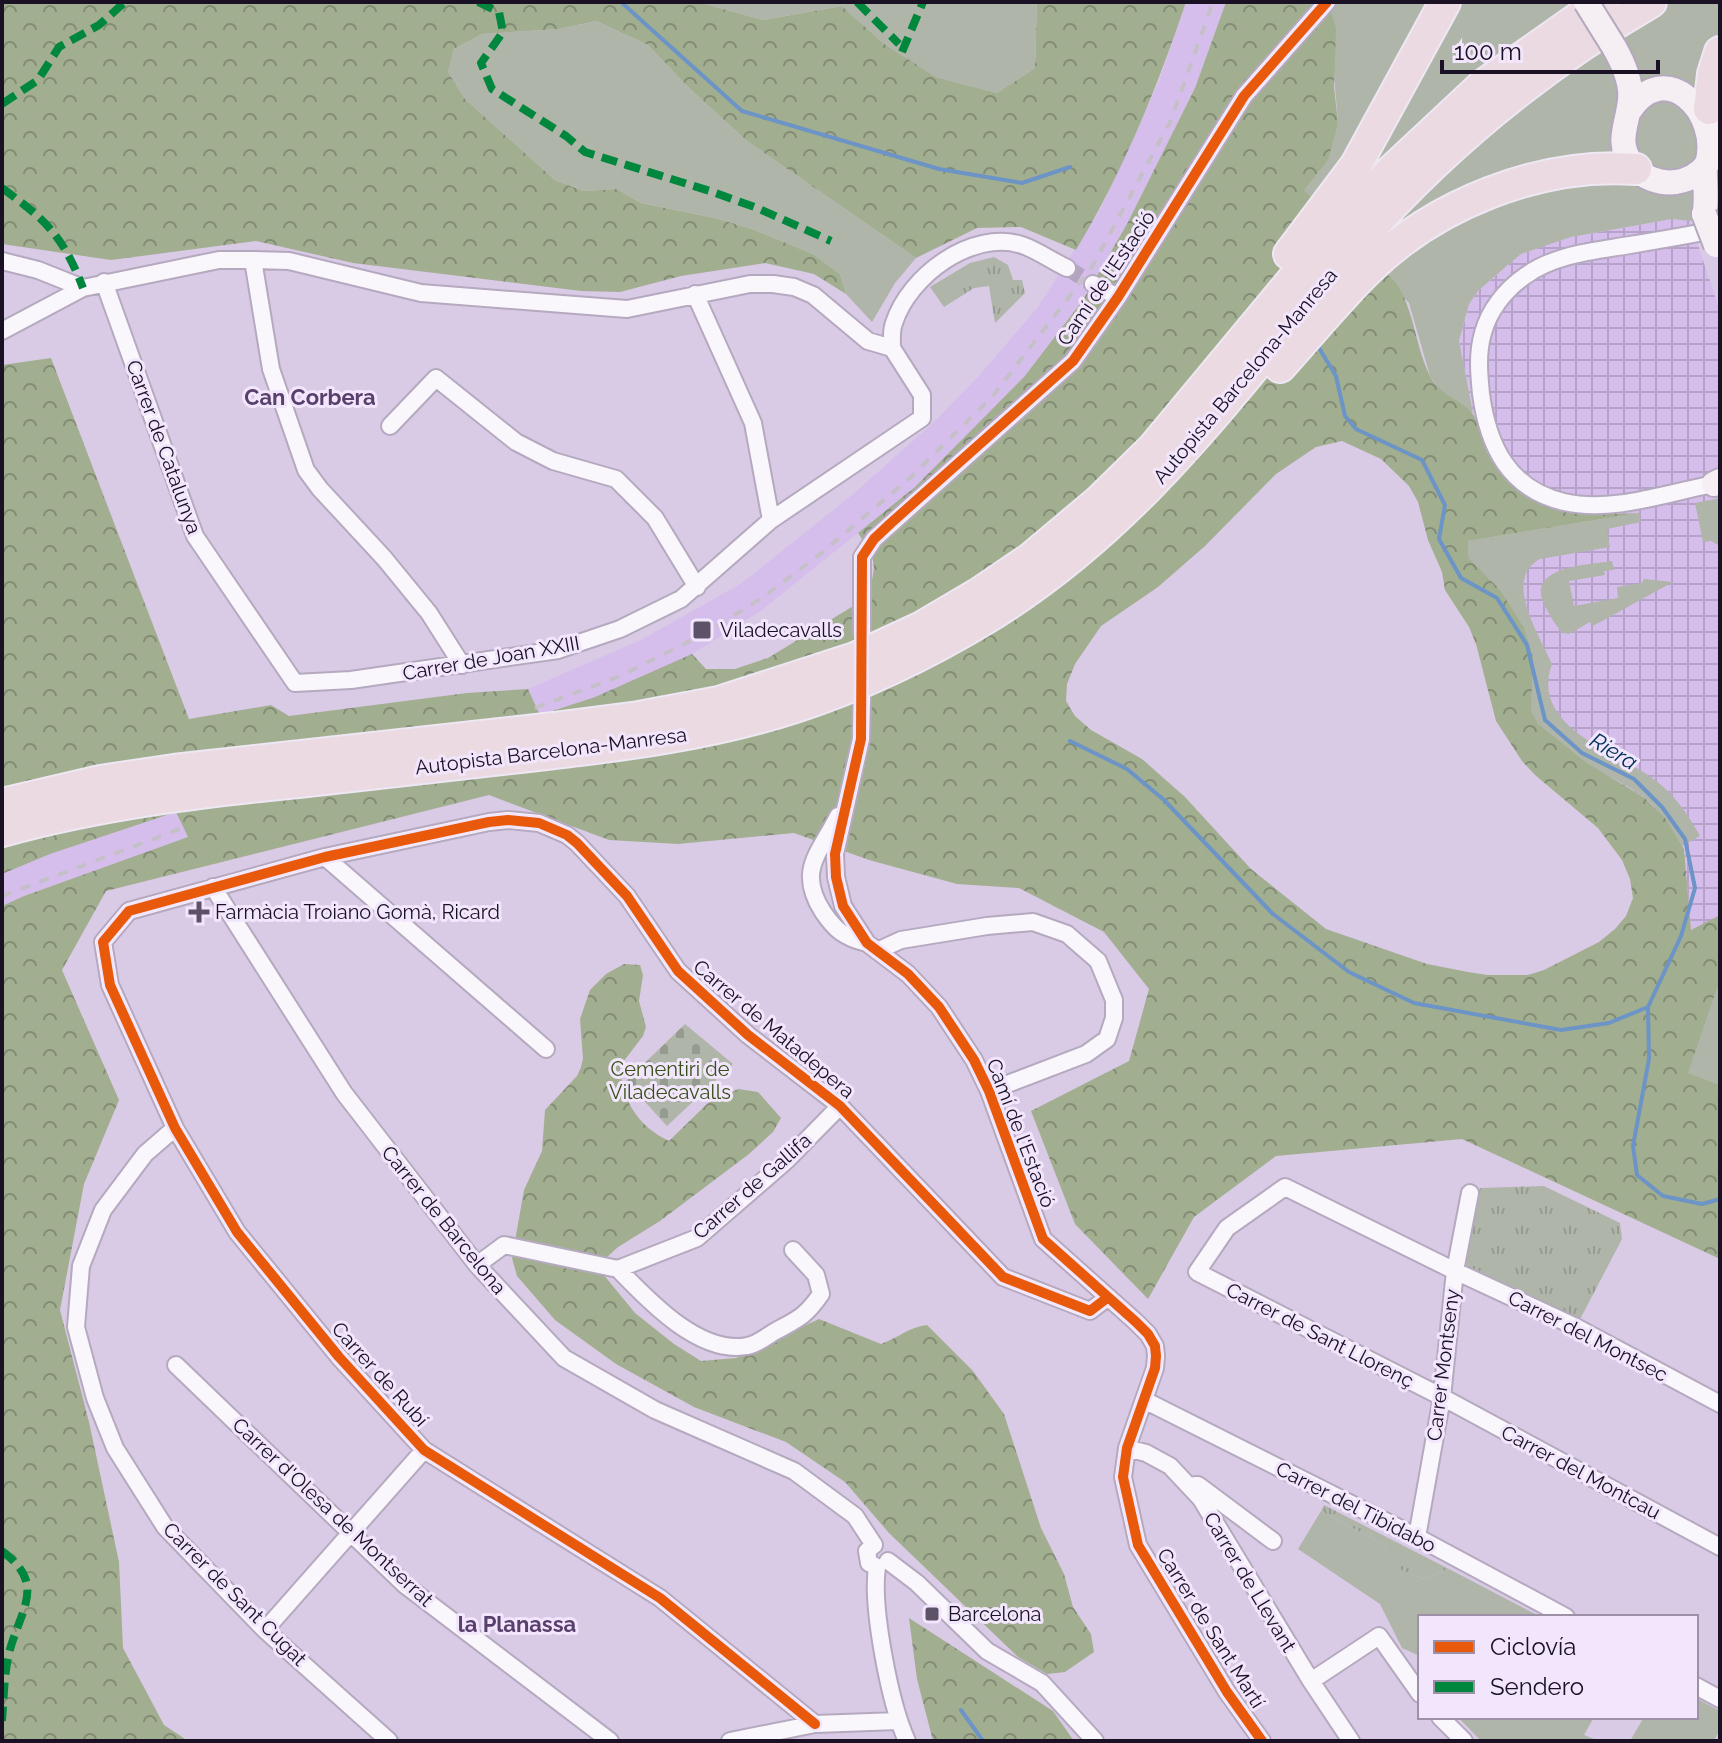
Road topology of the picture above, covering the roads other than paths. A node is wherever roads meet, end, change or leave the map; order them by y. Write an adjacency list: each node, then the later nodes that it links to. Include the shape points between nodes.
1 (1327, 2): 22 (street, Camí de l'Estació, via 1244,96)
2 (1445, 2): 32 (highway, via 1356,165 1141,437 1059,518 990,572)
3 (1586, 2): 6 (street, bridge)
4 (1601, 2): 32 (highway, Autopista Barcelona-Manresa, via 1483,85 1409,153 1329,236 1152,449 1067,529 978,594 922,627)
5 (1651, 2): 28 (highway, Autopista Barcelona-Manresa, via 1555,62 1444,153 1349,253 1172,466)
6 (1616, 52): 8 (street); 10 (street, via 1628,80)
7 (1720, 52): 9 (highway)
8 (1664, 89): 9 (street, via 1686,91); 10 (street, via 1646,95)
9 (1709, 109): 11 (street, via 1717,134)
10 (1628, 113): 12 (street, via 1623,145)
11 (1705, 166): 13 (street, via 1692,177); 14 (street, via 1704,188)
12 (1636, 169): 13 (street); 28 (highway, via 1604,167 1521,183 1464,203 1407,238 1367,271 1180,474)
13 (1668, 182): 14 (street, via 1688,198)
14 (1715, 236): 26 (street, via 1547,264 1501,299 1479,351 1480,388 1492,443 1511,470 1544,496 1601,506)
15 (253, 260): 18 (street, via 219,260); 21 (street, via 289,261 421,293 589,307 627,309); 31 (street, via 271,369 306,470 429,613)
16 (2, 261): 20 (street)
17 (1067, 268): 24 (street, via 1021,244 982,243 954,255 927,272 908,297 893,324)
18 (104, 282): 20 (street); 33 (street, Carrer de Catalunya, via 195,536)
19 (1093, 284): 22 (street)
20 (83, 288): 23 (street)
21 (695, 294): 24 (street, via 750,284 794,287 813,295 868,341); 27 (street, via 753,423)
22 (1118, 297): 30 (street, Camí de l'Estació, via 1073,361 874,539 862,557)
23 (2, 331)
24 (892, 348): 27 (street, Carrer de Joan XXIII, via 922,395 922,418)
25 (390, 426): 29 (street, via 436,378 516,442 553,461 616,479 655,518)
26 (1718, 483)
27 (771, 520): 29 (street, Carrer de Joan XXIII)
28 (1084, 549): 37 (highway, Autopista Barcelona-Manresa, via 934,649 794,708 725,726 629,744 164,797)
29 (697, 587): 31 (street, Carrer de Joan XXIII, via 592,640)
30 (862, 632)
31 (462, 665): 33 (street, Carrer de Joan XXIII)
32 (810, 673): 36 (highway, Autopista Barcelona-Manresa, via 719,702 639,717 174,770)
33 (295, 683)
34 (862, 698): 35 (street, Camí de l'Estació, via 861,739)
35 (846, 800): 41 (street, Camí de l'Estació, via 836,877 843,906); 41 (street, Camí de l'Estació, via 820,843 809,875 814,899 834,930)
36 (2, 804)
37 (2, 831)
38 (325, 857): 39 (street, Carrer de Matadepera); 42 (street); 44 (street, Carrer de Matadepera, via 508,820 554,828 577,843 627,896 678,971 748,1035)
39 (213, 887): 40 (street, Carrer de Matadepera); 48 (street, Carrer de Barcelona, via 344,1093)
40 (129, 911): 45 (street, Carrer de Rubí, via 103,942 110,985)
41 (872, 947): 43 (street, Camí de l'Estació, via 939,1007); 43 (street, via 1033,922 1067,934 1098,961 1114,1000 1107,1039 1086,1054)
42 (546, 1049)
43 (989, 1091): 52 (street, Camí de l'Estació, via 1043,1239)
44 (840, 1106): 49 (street, Carrer de Gallifa, via 697,1238); 52 (street, Carrer de Matadepera, via 1003,1277 1090,1311)
45 (175, 1128): 59 (street, Carrer de Rubí, via 237,1232); 67 (street, Carrer de Sant Cugat, via 145,1154 103,1210 81,1266 76,1327 95,1398 123,1462 165,1527)
46 (1470, 1193): 50 (street, Carrer Montseny)
47 (793, 1250): 49 (street, via 816,1275 821,1294 806,1314 748,1346 722,1346 698,1337 650,1302)
48 (477, 1265): 49 (street, via 504,1245); 65 (street, Carrer de Barcelona, via 564,1358 655,1410 794,1471 855,1516 874,1545 867,1551 869,1563)
49 (618, 1269)
50 (1455, 1271): 51 (street, Carrer del Montsec, via 1285,1187 1227,1228); 55 (street, Carrer Montseny); 57 (street, Carrer del Montsec, via 1576,1327)
51 (1197, 1272): 55 (street, Carrer de Sant Llorenç)
52 (1107, 1298): 53 (street, Camí de l'Estació)
53 (1155, 1346): 56 (street, Carrer de Sant Martí, via 1155,1368)
54 (176, 1365): 61 (street, Carrer d'Olesa de Montserrat)
55 (1442, 1397): 62 (street, Carrer Montseny); 64 (street, Carrer del Montcau)
56 (1144, 1400): 58 (street, Carrer de Sant Martí); 62 (street, Carrer del Tibidabo)
57 (1720, 1404)
58 (1127, 1448): 60 (street, Carrer de Llevant, via 1170,1466); 80 (street, Carrer de Sant Martí, via 1123,1477 1138,1545)
59 (424, 1450): 61 (street); 74 (street, Carrer de Rubí, via 660,1598)
60 (1190, 1487): 63 (street, via 1198,1485); 68 (street, Carrer de Llevant)
61 (351, 1532): 67 (street); 76 (street, Carrer d'Olesa de Montserrat, via 405,1585)
62 (1417, 1537): 66 (street, Carrer del Tibidabo)
63 (1273, 1541)
64 (1720, 1547)
65 (882, 1564): 73 (street, via 875,1600); 79 (street, via 905,1572 987,1651 1042,1683)
66 (1562, 1615)
67 (265, 1630): 75 (street, Carrer de Sant Cugat)
68 (1311, 1681): 70 (street, via 1379,1636); 81 (street, Carrer de Llevant)
69 (1698, 1687): 71 (street)
70 (1418, 1691)
71 (1720, 1699)
72 (1442, 1719): 82 (street)
73 (898, 1721): 74 (street); 78 (street)
74 (815, 1724): 77 (street)
75 (389, 1741)
76 (610, 1741)
77 (730, 1741)
78 (907, 1741)
79 (1095, 1741)
80 (1262, 1741)
81 (1351, 1741)
82 (1464, 1741)

